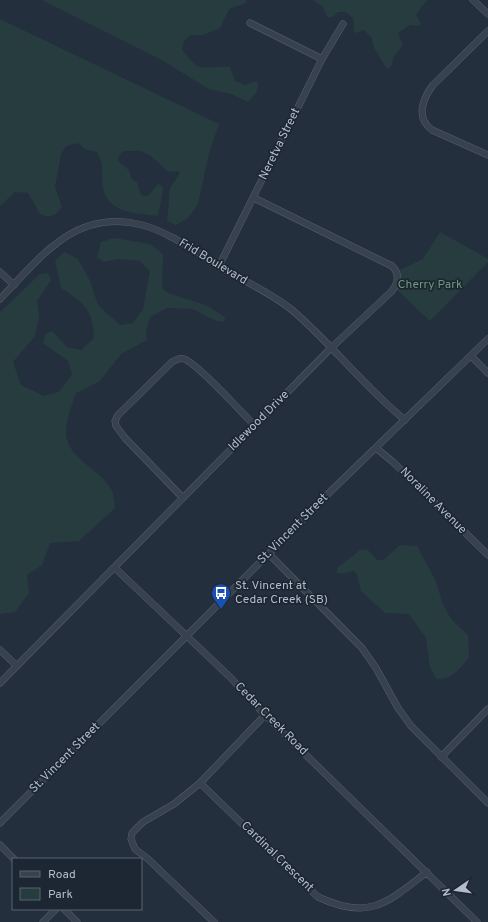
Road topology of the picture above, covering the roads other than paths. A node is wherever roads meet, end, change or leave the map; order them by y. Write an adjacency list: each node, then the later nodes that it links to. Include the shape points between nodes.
1 (473, 0): 2 (street)
2 (488, 14)
3 (250, 23): 6 (street)
4 (343, 24): 6 (street, Neretva Street)
5 (488, 31): 7 (street, via 430,90 424,100 422,112 426,125 432,130)
6 (322, 59): 8 (street, Neretva Street)
7 (488, 155)
8 (254, 198): 9 (street, Neretva Street); 14 (street, Idlewood Drive, via 396,270 398,278 391,292)
9 (219, 266): 11 (street, Frid Boulevard, via 152,228 132,222 111,222 88,226 64,238); 14 (street, Frid Boulevard, via 284,305)
10 (0, 272): 11 (street)
11 (14, 286): 12 (street, Frid Boulevard)
12 (0, 299)
13 (488, 339): 15 (street, St. Vincent Street)
14 (331, 348): 17 (street, Frid Boulevard); 18 (street, Idlewood Drive)
15 (471, 356): 16 (street); 17 (street, St. Vincent Street)
16 (488, 373)
17 (405, 420): 19 (street, St. Vincent Street)
18 (254, 425): 20 (street, Idlewood Drive); 20 (street, via 197,368 185,359 179,358 118,415 116,426 125,438)
19 (376, 448): 21 (street, St. Vincent Street); 22 (street, Noraline Avenue)
20 (183, 498): 23 (street, Idlewood Drive)
21 (269, 554): 24 (street, St. Vincent Street); 30 (street, via 362,648 411,726)
22 (488, 555)
23 (115, 568): 24 (street, Cedar Creek Road); 26 (street, Idlewood Drive)
24 (186, 636): 29 (street, Cedar Creek Road); 33 (street, St. Vincent Street)
25 (0, 650): 26 (street)
26 (16, 666): 27 (street, Idlewood Drive)
27 (0, 683)
28 (488, 709): 30 (street)
29 (265, 714): 31 (street); 36 (street, Cedar Creek Road)
30 (441, 757): 32 (street)
31 (200, 783): 36 (street, Cardinal Crescent, via 318,897 335,905 354,908 374,907 392,899); 41 (street, via 174,804 136,827 130,839 135,849)
32 (488, 803)
33 (0, 822)
34 (0, 845): 35 (street)
35 (13, 858)
36 (427, 872): 42 (street, Cedar Creek Road)
37 (55, 910): 39 (street)
38 (65, 910): 40 (street)
39 (43, 922)
40 (77, 922)
41 (214, 922)
42 (477, 922)

